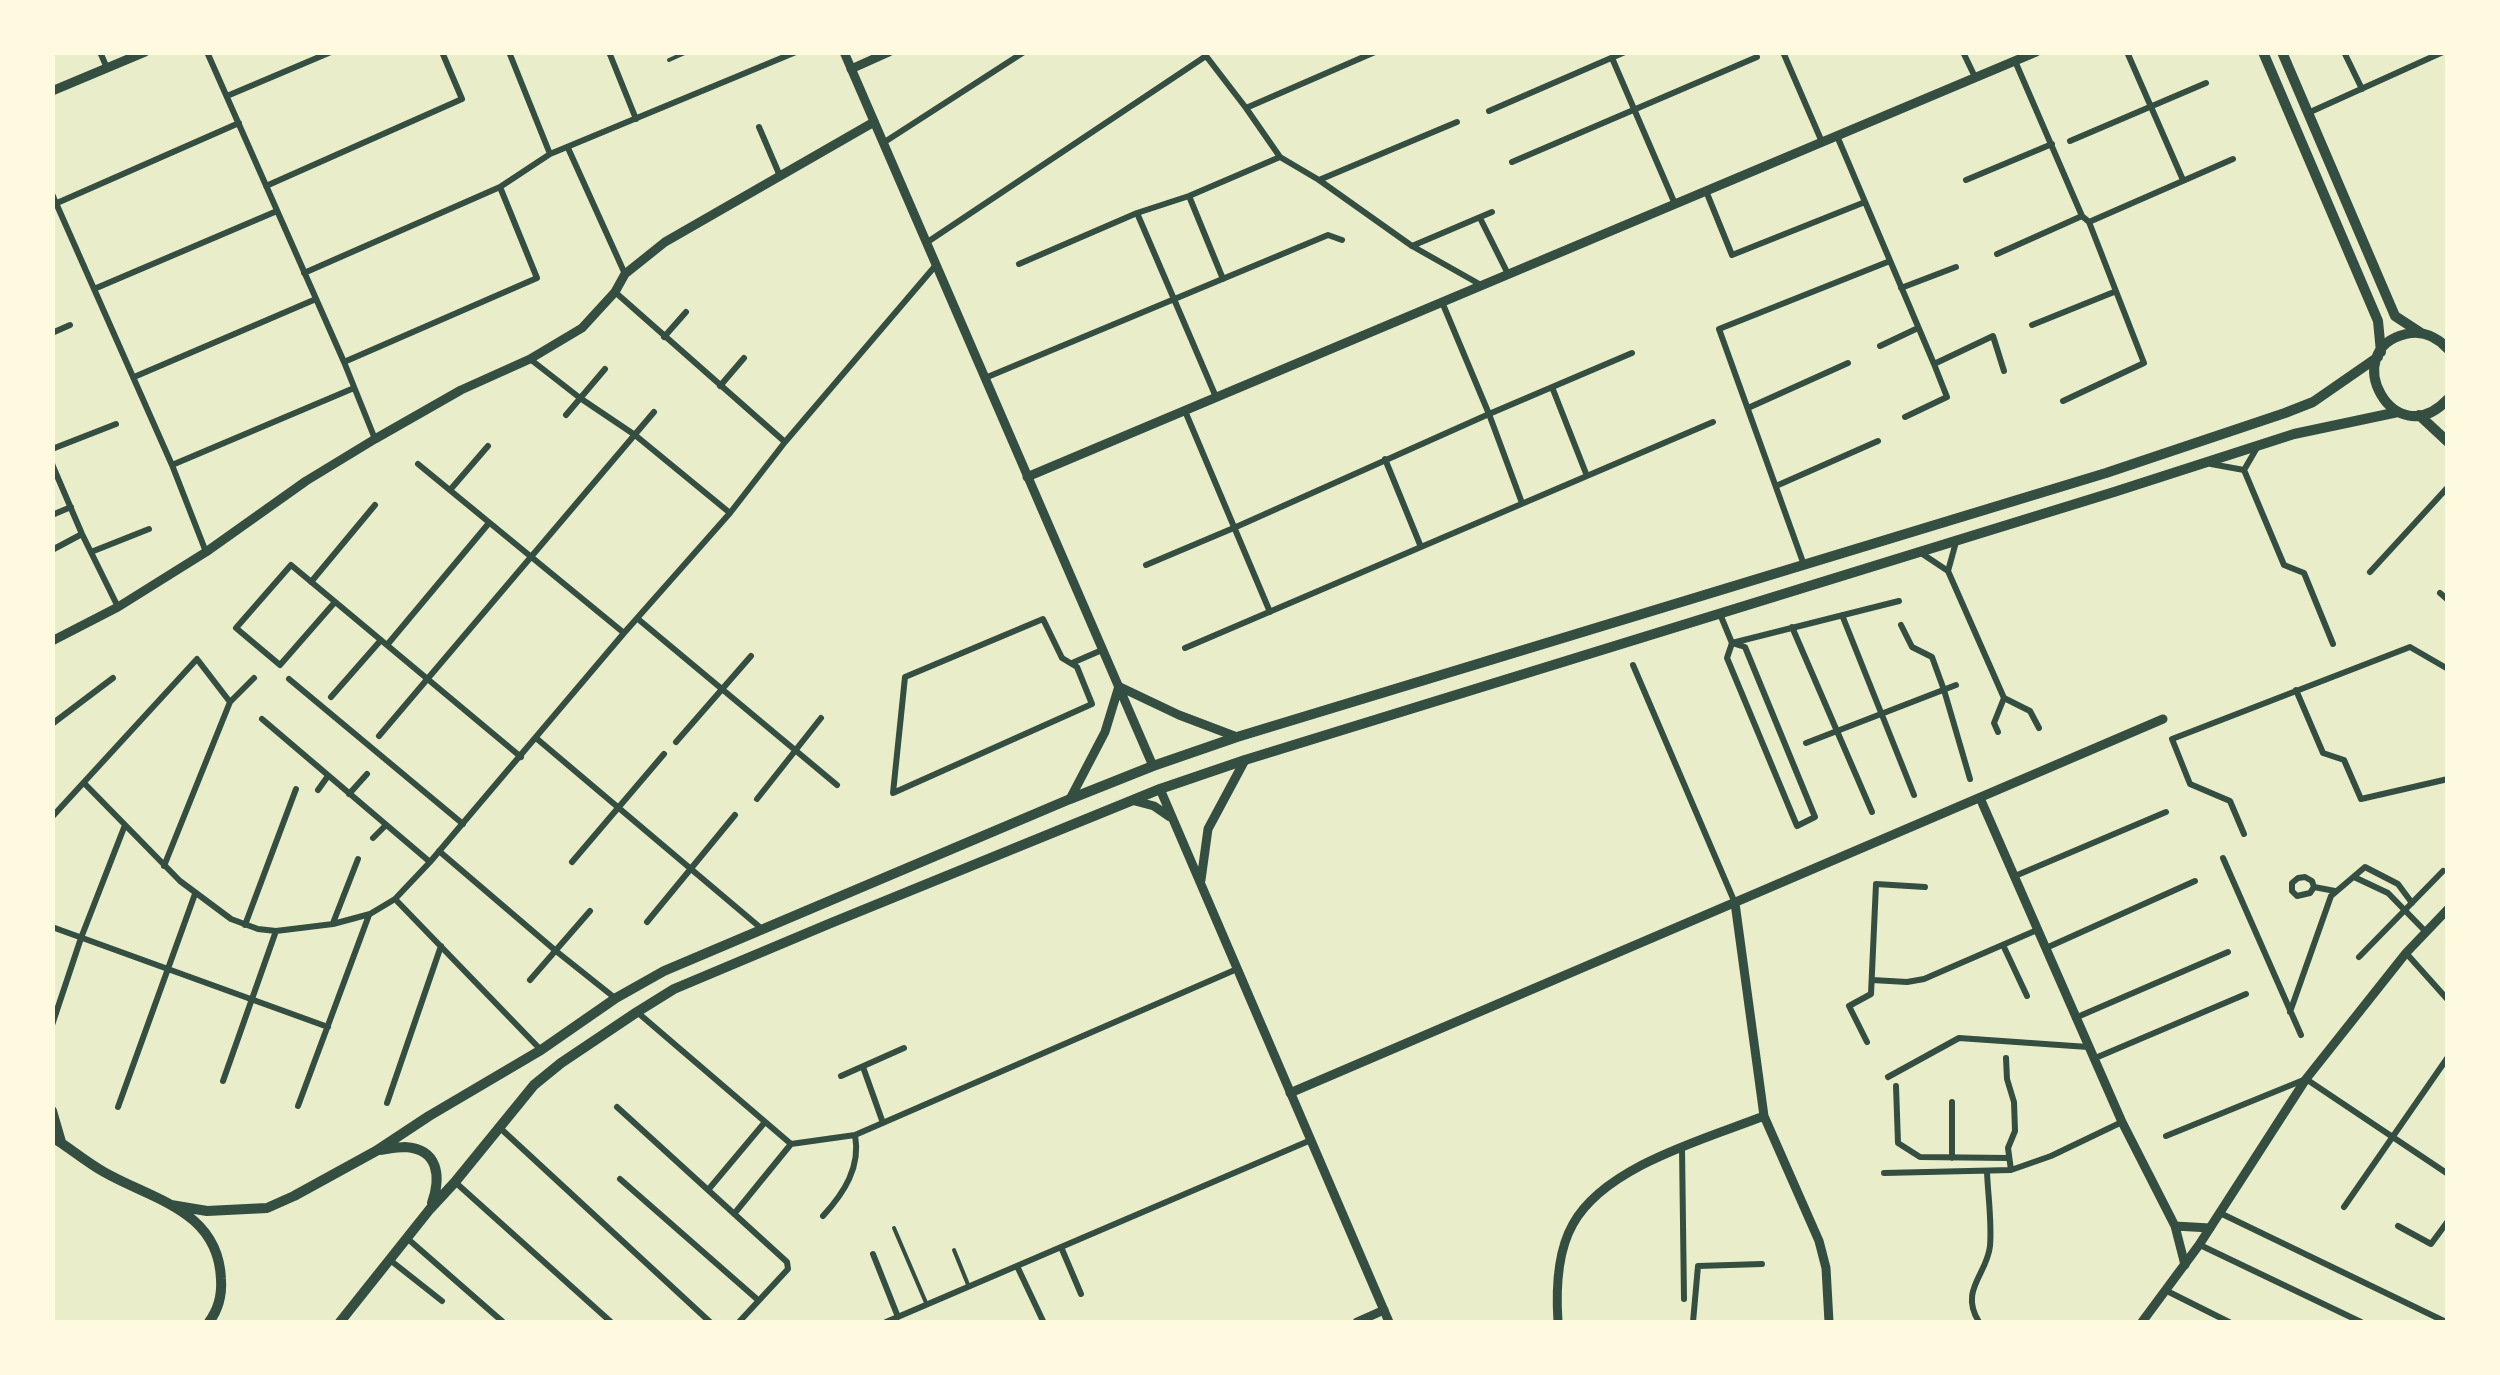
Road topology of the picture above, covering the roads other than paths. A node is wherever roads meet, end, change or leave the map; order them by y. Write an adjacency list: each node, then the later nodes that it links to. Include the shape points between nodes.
1 (100, 52): 28 (street)
2 (144, 52): 28 (street)
3 (207, 52): 34 (street)
4 (331, 52): 34 (street)
5 (442, 52): 59 (street, via 462,99)
6 (509, 52): 51 (street)
7 (609, 52): 40 (street)
8 (687, 52): 26 (lane)
9 (796, 52): 40 (street)
10 (844, 52): 29 (street)
11 (888, 52): 29 (street)
12 (1024, 52): 48 (street)
13 (1625, 52): 25 (street)
14 (1784, 52): 47 (street)
15 (1964, 52): 30 (street)
16 (2036, 52): 27 (street)
17 (2127, 52): 35 (street)
18 (2263, 52): 103 (main road, via 2378,321)
19 (2282, 52): 39 (main road)
20 (2344, 52): 32 (street)
21 (2443, 52): 32 (street)
22 (1374, 53): 36 (street)
23 (1204, 54): 36 (street); 73 (street)
24 (1757, 57): 38 (street)
25 (1612, 58): 37 (street); 38 (street)
26 (670, 60)
27 (2016, 62): 30 (street); 49 (street)
28 (107, 68): 33 (street)
29 (851, 68): 41 (street)
30 (1975, 78): 45 (street)
31 (2206, 83): 35 (street)
32 (2362, 89): 39 (street)
33 (52, 91)
34 (227, 96): 43 (street)
35 (2152, 106): 46 (street); 58 (street)
36 (1246, 108): 52 (street)
37 (1488, 110)
38 (1634, 110): 54 (street); 66 (street)
39 (2308, 113): 97 (main road, via 2395,316)
40 (636, 119): 50 (street)
41 (874, 122): 48 (street); 55 (street)
42 (1458, 122): 56 (street)
43 (239, 123): 59 (street); 65 (street)
44 (759, 127): 55 (street)
45 (1836, 136): 47 (street); 64 (street)
46 (2070, 141)
47 (1822, 142): 61 (street)
48 (883, 143): 73 (street)
49 (2052, 144): 57 (street); 71 (street)
50 (568, 148): 51 (street); 81 (street)
51 (550, 154): 60 (street)
52 (1280, 157): 56 (street); 63 (street)
53 (2233, 159): 58 (street)
54 (1512, 162)
55 (781, 177): 81 (street, via 665,242)
56 (1319, 180): 74 (street)
57 (1966, 180)
58 (2183, 180): 71 (street)
59 (266, 186): 67 (street)
60 (500, 187): 80 (street); 106 (street, via 537,278)
61 (1706, 191): 64 (street, via 1732,255); 66 (street)
62 (52, 194): 65 (street)
63 (1189, 196): 69 (street); 83 (street)
64 (1865, 202): 76 (street)
65 (57, 203): 86 (street)
66 (1675, 204): 82 (street)
67 (277, 211): 80 (street); 86 (street)
68 (1492, 212): 70 (street)
69 (1136, 213): 77 (street); 90 (street)
70 (1480, 218): 74 (street); 82 (street)
71 (2085, 219): 75 (street); 88 (street)
72 (1342, 240): 83 (street, via 1328,235)
73 (926, 243): 78 (street)
74 (1412, 246): 84 (street)
75 (1997, 254)
76 (1890, 260): 85 (street); 120 (street, via 1719,329)
77 (1020, 264)
78 (936, 265): 112 (street); 133 (street)
79 (1956, 267): 85 (street)
80 (304, 273): 89 (street)
81 (624, 274): 87 (street)
82 (1508, 274): 84 (street)
83 (1223, 279): 90 (street)
84 (1481, 285): 91 (street)
85 (1901, 288): 95 (street)
86 (94, 289): 111 (street)
87 (615, 292): 98 (street); 105 (street, via 582,328)
88 (2114, 292): 94 (street); 118 (street, via 2144,363)
89 (316, 299): 106 (street); 111 (street)
90 (1174, 300): 112 (street); 116 (street)
91 (1442, 302): 116 (street); 124 (street)
92 (686, 312): 98 (street)
93 (70, 325): 96 (street)
94 (2032, 326)
95 (1918, 328): 100 (street); 108 (street)
96 (52, 333)
97 (2426, 334): 99 (street); 101 (main road); 103 (main road, via 2400,336)
98 (664, 337): 113 (street)
99 (2448, 340)
100 (1880, 346)
101 (2448, 349)
102 (1632, 353): 114 (street)
103 (2379, 355): 123 (main road, via 2376,388); 165 (main road, via 2314,402 2284,413)
104 (744, 358): 113 (street)
105 (530, 359): 117 (street); 131 (street)
106 (344, 362): 115 (street)
107 (1848, 363): 120 (street)
108 (1934, 364): 110 (street, via 1993,336); 127 (street, via 1947,398)
109 (605, 370): 117 (street)
110 (2004, 370)
111 (134, 378): 142 (street)
112 (984, 378): 145 (street)
113 (720, 386): 133 (street)
114 (1552, 387): 124 (street); 144 (street)
115 (354, 388): 131 (street); 142 (street)
116 (1216, 397): 121 (street)
117 (580, 398): 125 (street); 130 (street)
118 (2062, 401)
119 (2447, 401): 126 (main road)
120 (1748, 408): 146 (street)
121 (1185, 410): 145 (street); 155 (street)
122 (654, 412): 130 (street)
123 (2398, 412): 126 (main road); 136 (main road)
124 (1488, 414): 138 (street); 149 (street)
125 (566, 415)
126 (2419, 416): 134 (main road)
127 (1905, 417)
128 (1713, 422): 144 (street)
129 (116, 424): 137 (street)
130 (635, 435): 152 (street); 164 (street)
131 (375, 439): 162 (street)
132 (1878, 441): 146 (street)
133 (785, 442): 152 (street)
134 (2448, 442)
135 (488, 446): 148 (street)
136 (2258, 446): 139 (main road); 143 (street)
137 (52, 450)
138 (1384, 459): 155 (street); 159 (street)
139 (2205, 463): 143 (street); 158 (main road)
140 (52, 464): 151 (street)
141 (418, 464): 148 (street)
142 (172, 465): 162 (street)
143 (2244, 470): 185 (street, via 2284,564 2304,573)
144 (1587, 476): 149 (street)
145 (1027, 477): 187 (street)
146 (1776, 486): 165 (street)
147 (2448, 487): 168 (street)
148 (450, 490): 154 (street)
149 (1522, 503): 159 (street)
150 (375, 505): 169 (street)
151 (72, 506): 153 (street); 157 (street)
152 (730, 513): 178 (street)
153 (52, 515)
154 (490, 523): 164 (street); 184 (street)
155 (1236, 528): 166 (street); 175 (street)
156 (149, 529): 161 (street)
157 (82, 534): 160 (street); 161 (street)
158 (1957, 541): 163 (main road); 167 (street)
159 (1421, 547): 175 (street)
160 (52, 550)
161 (91, 552): 174 (street)
162 (206, 552): 174 (street)
163 (1920, 552): 167 (street); 176 (main road)
164 (531, 557): 181 (street); 198 (street)
165 (1804, 564): 188 (main road)
166 (1146, 565)
167 (1948, 571): 206 (street)
168 (2370, 572)
169 (311, 582): 173 (street); 173 (street, via 290,565 236,628 280,665)
170 (2440, 594): 171 (street)
171 (2448, 600)
172 (1899, 601): 177 (street)
173 (335, 602): 184 (street)
174 (118, 608): 182 (street)
175 (1270, 612): 186 (street)
176 (1720, 614): 183 (street); 194 (main road)
177 (1842, 615): 180 (street); 208 (street)
178 (638, 618): 181 (street); 202 (street)
179 (1901, 626): 203 (street, via 1912,647 1932,658)
180 (1792, 628): 183 (street); 214 (street)
181 (624, 633): 218 (street)
182 (52, 641)
183 (1732, 642): 183 (street, via 1727,658 1798,826 1815,817 1745,647)
184 (384, 643): 198 (street); 205 (street)
185 (2333, 644)
186 (1185, 648)
187 (1102, 650): 191 (street); 201 (street)
188 (1518, 652): 190 (main road); 194 (main road)
189 (751, 656): 202 (street)
190 (1499, 658): 199 (main road); 217 (main road)
191 (1070, 664): 191 (street, via 1043,619 905,678 893,793 1092,704)
192 (1633, 665): 269 (street)
193 (2448, 669): 204 (street, via 2410,647)
194 (1526, 674): 199 (main road)
195 (114, 678): 212 (street)
196 (254, 678): 207 (street)
197 (289, 679): 247 (street)
198 (428, 679): 216 (street); 223 (street)
199 (1506, 680): 224 (main road)
200 (1956, 685): 203 (street)
201 (1119, 686): 217 (street); 225 (street); 239 (street, via 1105,732)
202 (722, 690): 219 (street); 221 (street)
203 (1944, 690): 208 (street); 228 (street)
204 (2296, 690): 229 (street, via 2322,753 2344,760 2360,799); 250 (street, via 2172,738 2190,784 2230,801)
205 (331, 697)
206 (2004, 698): 213 (street, via 2030,711); 215 (street, via 1994,723)
207 (230, 702): 230 (street, via 197,659); 257 (street)
208 (1882, 714): 214 (street); 236 (street)
209 (821, 718): 221 (street)
210 (262, 719): 227 (street)
211 (2163, 719): 237 (street)
212 (52, 724)
213 (2039, 728)
214 (1837, 731): 220 (street); 242 (street)
215 (1998, 732)
216 (379, 736)
217 (1237, 737): 225 (main road)
218 (536, 738): 223 (street); 241 (street)
219 (676, 742)
220 (1806, 743)
221 (795, 750): 231 (street); 238 (street)
222 (664, 754): 241 (street)
223 (521, 757): 247 (street)
224 (1245, 760): 233 (main road); 263 (street, via 1208,828)
225 (1153, 766): 239 (main road)
226 (366, 774): 235 (street)
227 (328, 776): 234 (street); 235 (street)
228 (1970, 779)
229 (2448, 779)
230 (85, 784): 245 (street); 248 (street)
231 (838, 785)
232 (296, 789): 279 (street)
233 (1160, 789): 240 (main road); 246 (street)
234 (318, 790)
235 (349, 794): 249 (street)
236 (1914, 795)
237 (1980, 798): 260 (street); 269 (street)
238 (756, 799)
239 (1070, 800): 271 (main road)
240 (1132, 800): 246 (street); 277 (main road)
241 (618, 807): 256 (street); 258 (street)
242 (1872, 812)
243 (2166, 812): 260 (street)
244 (736, 814): 258 (street)
245 (52, 818)
246 (1173, 819): 263 (street)
247 (463, 824): 252 (street)
248 (125, 825): 257 (street); 285 (street)
249 (386, 825): 251 (street); 255 (street)
250 (2244, 834)
251 (373, 838)
252 (440, 851): 255 (street); 289 (street)
253 (2223, 858): 303 (street)
254 (358, 859): 278 (street)
255 (430, 862): 268 (street)
256 (572, 862)
257 (164, 866): 267 (street)
258 (691, 868): 276 (street); 281 (street)
259 (2443, 871): 270 (street)
260 (2014, 876): 282 (street)
261 (2354, 876): 266 (street); 270 (street, via 2365,867 2398,884); 273 (street)
262 (2196, 880): 288 (street)
263 (1201, 883): 293 (street)
264 (1925, 887): 296 (street, via 1876,884)
265 (2314, 887): 266 (street)
266 (2336, 891): 303 (street)
267 (196, 894): 279 (street); 294 (street)
268 (395, 899): 275 (street); 287 (street)
269 (1735, 902): 321 (street); 328 (street)
270 (2412, 903): 273 (street)
271 (823, 904): 277 (main road); 281 (main road)
272 (2448, 909): 284 (street)
273 (2404, 910): 284 (street); 292 (street)
274 (590, 911): 289 (street)
275 (370, 914): 278 (street); 306 (street)
276 (647, 922)
277 (832, 923): 302 (main road, via 674,989)
278 (333, 924): 283 (street)
279 (245, 925): 283 (street)
280 (52, 927): 285 (street)
281 (762, 930): 299 (main road)
282 (2037, 930): 286 (street); 288 (street)
283 (276, 931): 300 (street)
284 (2426, 932): 291 (street)
285 (81, 938): 294 (street); 305 (street)
286 (2003, 945): 296 (street, via 1924,980); 298 (street)
287 (441, 946): 311 (street); 323 (street)
288 (2045, 948): 304 (street)
289 (556, 950): 295 (street); 299 (street)
290 (2228, 952): 304 (street)
291 (2406, 953): 301 (street); 318 (street)
292 (2359, 957)
293 (1237, 969): 321 (street); 331 (street)
294 (168, 970): 300 (street); 325 (street)
295 (530, 980)
296 (1872, 980): 308 (street, via 1871,994 1849,1006)
297 (2246, 994): 314 (street)
298 (2027, 996)
299 (616, 998): 311 (main road)
300 (252, 1000): 306 (street); 319 (street)
301 (2448, 1000)
302 (637, 1012): 329 (street); 332 (main road, via 534,1085)
303 (2290, 1012): 307 (street)
304 (2075, 1018): 309 (street)
305 (52, 1025)
306 (328, 1027): 324 (street)
307 (2301, 1036)
308 (1867, 1042)
309 (2088, 1047): 314 (street); 317 (street, via 1959,1038)
310 (904, 1048): 315 (street)
311 (541, 1050): 340 (main road)
312 (2448, 1057): 335 (street)
313 (2006, 1058): 342 (street, via 2015,1131)
314 (2093, 1059): 330 (street)
315 (862, 1067): 316 (street); 331 (street)
316 (841, 1076)
317 (1888, 1077)
318 (2306, 1078): 334 (street); 335 (street); 354 (street)
319 (223, 1081)
320 (1896, 1086): 341 (street, via 1898,1143 1920,1158)
321 (1290, 1093): 337 (street)
322 (1952, 1102): 341 (street)
323 (387, 1103)
324 (298, 1106)
325 (118, 1107)
326 (616, 1107): 349 (street)
327 (52, 1111): 336 (main road)
328 (1764, 1116): 339 (street); 391 (street, via 1819,1241)
329 (765, 1122): 338 (street); 349 (street)
330 (2122, 1122): 343 (street); 357 (street)
331 (883, 1123): 333 (street)
332 (498, 1127): 348 (main road); 384 (street)
333 (855, 1135): 338 (street); 355 (street, via 852,1174)
334 (2166, 1136)
335 (2392, 1136): 346 (street); 351 (street)
336 (57, 1140): 350 (main road)
337 (1311, 1140): 363 (street); 377 (street)
338 (791, 1144): 353 (street)
339 (1682, 1148): 373 (street); 389 (street, via 1610,1182 1588,1202 1571,1226 1562,1258)
340 (376, 1151): 350 (main road, via 267,1208); 352 (main road, via 406,1147 426,1153 438,1185)
341 (1952, 1158): 342 (street)
342 (2009, 1158): 343 (street)
343 (2011, 1170): 344 (street)
344 (1987, 1172): 345 (street); 392 (street, via 1990,1250 1971,1293)
345 (1884, 1173)
346 (2448, 1174)
347 (620, 1179): 374 (street)
348 (455, 1182): 352 (main road); 383 (street)
349 (708, 1190): 353 (street)
350 (171, 1205): 380 (main road, via 211,1238 220,1263 222,1289)
351 (2344, 1207)
352 (430, 1209): 361 (main road)
353 (734, 1214): 374 (street, via 788,1266)
354 (2220, 1214): 360 (street); 396 (street)
355 (823, 1216)
356 (2448, 1220): 358 (street, via 2431,1244)
357 (2175, 1226): 360 (street); 368 (street)
358 (2398, 1226)
359 (894, 1228): 376 (lane)
360 (2210, 1228): 362 (street)
361 (408, 1240): 366 (main road); 382 (street)
362 (2199, 1245): 368 (street); 395 (street)
363 (1062, 1247): 369 (street); 372 (street)
364 (954, 1250): 370 (lane)
365 (873, 1254): 378 (street)
366 (390, 1260): 375 (street); 381 (main road)
367 (1762, 1264): 390 (street, via 1698,1266)
368 (2185, 1265): 371 (street)
369 (1017, 1266): 370 (street); 379 (street)
370 (969, 1287): 376 (street)
371 (2167, 1291): 393 (street); 394 (street)
372 (1081, 1294)
373 (1684, 1298)
374 (758, 1300): 385 (street)
375 (442, 1301)
376 (927, 1305): 378 (street)
377 (1384, 1310): 387 (street); 388 (street)
378 (898, 1317): 386 (street)
379 (1043, 1321)
380 (209, 1322)
381 (341, 1322)
382 (503, 1322)
383 (611, 1322)
384 (710, 1322)
385 (739, 1322)
386 (886, 1322)
387 (1357, 1322)
388 (1389, 1322)
389 (1558, 1322)
390 (1692, 1322)
391 (1828, 1322)
392 (1979, 1322)
393 (2142, 1322)
394 (2229, 1322)
395 (2361, 1322)
396 (2446, 1322)

